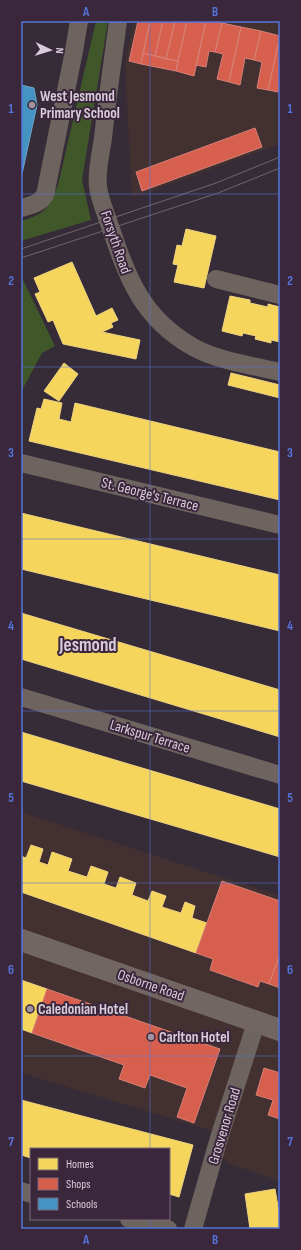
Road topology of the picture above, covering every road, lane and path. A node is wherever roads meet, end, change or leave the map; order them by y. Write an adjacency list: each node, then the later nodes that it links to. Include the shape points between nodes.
1 (79, 21): 3 (street, via 45,195 37,204)
2 (118, 21): 6 (street, Forsyth Road, via 98,187 131,284 158,321 193,348 211,356)
3 (21, 208)
4 (216, 279): 5 (street)
5 (280, 295)
6 (280, 372)
7 (21, 462): 8 (street, St. George's Terrace)
8 (280, 525)
9 (21, 697): 10 (street, Larkspur Terrace)
10 (280, 775)
11 (21, 940): 12 (main road, Osborne Road)
12 (256, 1023): 13 (main road, Osborne Road); 16 (street, Grosvenor Road)
13 (280, 1030)
14 (133, 1220): 15 (street)
15 (168, 1229)
16 (193, 1229)

